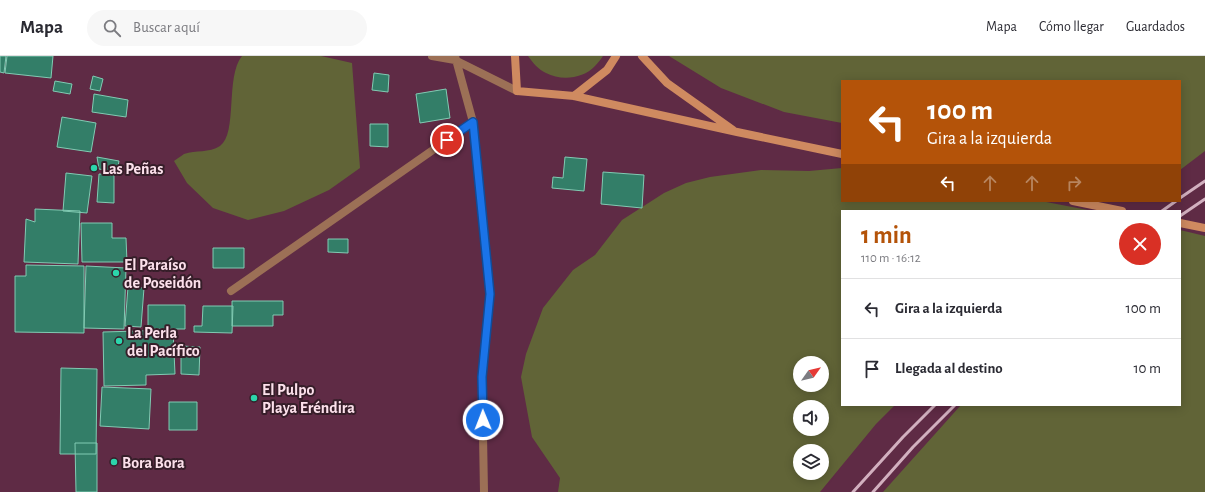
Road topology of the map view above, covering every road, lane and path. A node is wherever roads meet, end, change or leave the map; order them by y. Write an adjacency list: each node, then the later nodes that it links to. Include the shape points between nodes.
1 (432, 56): 5 (street)
2 (515, 56): 6 (main road)
3 (616, 56): 7 (main road, via 607,70)
4 (642, 56): 9 (main road, via 667,83)
5 (455, 58): 6 (street); 8 (street)
6 (517, 91): 7 (main road)
7 (574, 96): 9 (main road)
8 (473, 122): 15 (street); 16 (street, via 490,294 482,377)
9 (737, 132): 10 (main road)
10 (841, 154)
11 (1078, 202): 12 (main road)
12 (1117, 210)
13 (1181, 223): 14 (main road)
14 (1205, 228)
15 (231, 291)
16 (484, 492)

